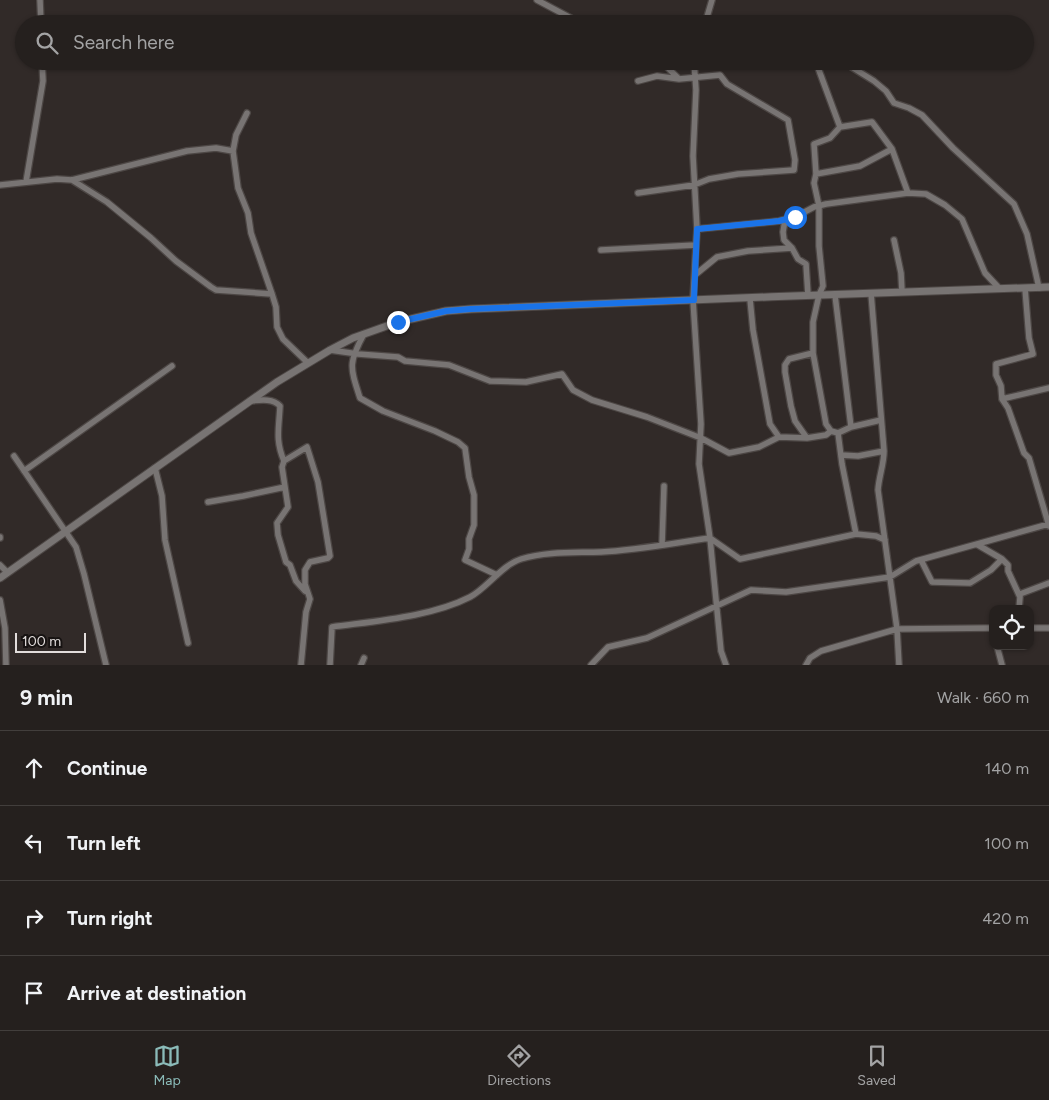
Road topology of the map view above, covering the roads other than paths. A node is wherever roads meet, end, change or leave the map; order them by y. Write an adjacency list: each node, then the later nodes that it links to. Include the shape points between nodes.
1 (40, 0): 4 (street)
2 (538, 0): 5 (street)
3 (712, 0): 6 (street)
4 (41, 15)
5 (566, 15)
6 (708, 15)
7 (42, 70): 21 (street)
8 (671, 70): 13 (street)
9 (695, 70): 12 (street)
10 (819, 70): 16 (street)
11 (856, 70): 36 (street, via 886,91 894,103 922,115 1014,204 1027,234)
12 (695, 77): 13 (street); 22 (street); 22 (street, via 720,75 727,84 788,120 795,160 794,170 738,174)
13 (679, 78): 14 (street, via 657,76)
14 (638, 81)
15 (247, 114): 18 (street, via 236,135)
16 (840, 128): 17 (street, via 872,122); 19 (street, via 830,138 814,144)
17 (892, 149): 19 (street, via 860,166); 25 (street)
18 (233, 151): 20 (street, via 216,148 187,151); 40 (street, via 238,188)
19 (816, 174): 26 (street, via 814,183)
20 (72, 180): 21 (street); 40 (street, via 107,202 176,262 216,290)
21 (26, 182): 23 (street)
22 (694, 185): 24 (street); 28 (street)
23 (0, 186)
24 (638, 193)
25 (908, 193): 26 (street); 34 (street, via 926,194 962,218 985,273)
26 (819, 206): 27 (street); 42 (street, via 823,286)
27 (785, 220): 28 (street); 31 (street, via 784,240)
28 (697, 229): 30 (street)
29 (894, 240): 38 (street)
30 (696, 245): 32 (street); 33 (street)
31 (792, 248): 33 (street, via 717,257); 41 (street, via 798,260 806,264)
32 (601, 250)
33 (695, 275): 45 (street)
34 (999, 288): 35 (street); 38 (street)
35 (1025, 288): 36 (street); 53 (street, via 1033,354 996,364)
36 (1039, 288): 37 (street)
37 (1049, 288)
38 (902, 292): 39 (street)
39 (871, 293): 43 (street); 55 (street)
40 (272, 294): 50 (street, via 277,327 284,339)
41 (808, 295): 42 (street); 44 (street)
42 (819, 295): 43 (street); 48 (street, via 813,322)
43 (835, 295): 56 (street)
44 (750, 299): 45 (street); 59 (street, via 766,408 770,424)
45 (694, 300): 46 (street, via 446,311); 60 (street)
46 (364, 334): 47 (street); 49 (street)
47 (330, 350): 49 (street); 50 (street)
48 (813, 353): 57 (street, via 824,417); 61 (street, via 789,359 785,365 795,421)
49 (353, 354): 60 (street, via 449,365 490,381 526,382 562,374 573,390 592,400); 82 (street, via 352,372 360,398 383,411 435,430 464,448 474,496 474,526 464,560)
50 (308, 363): 54 (street)
51 (172, 366): 67 (street)
52 (1048, 391): 53 (street)
53 (1002, 399): 71 (street, via 1029,458)
54 (250, 401): 65 (street, via 268,400 280,406 277,434); 66 (street)
55 (881, 420): 56 (street); 62 (street)
56 (851, 427): 58 (street)
57 (831, 430): 58 (street); 61 (street, via 826,435)
58 (838, 433): 63 (street)
59 (779, 437): 60 (street, via 759,447 729,453); 61 (street)
60 (701, 438): 74 (street, via 699,464)
61 (807, 438)
62 (884, 451): 63 (street, via 858,456); 75 (street, via 878,490)
63 (841, 455): 73 (street)
64 (14, 456): 67 (street)
65 (284, 461): 69 (street); 87 (street, via 307,447 318,482 330,556 310,562 305,570)
66 (155, 468): 72 (street); 95 (street, via 162,496 165,540)
67 (24, 471): 72 (street)
68 (664, 486): 76 (street)
69 (285, 487): 70 (street); 87 (street, via 288,507 276,523 278,535 286,562)
70 (208, 502)
71 (1049, 526): 77 (street)
72 (66, 531): 81 (street); 99 (street, via 76,547)
73 (856, 534): 74 (street, via 740,559); 75 (street)
74 (710, 538): 76 (street); 89 (street)
75 (885, 540): 83 (street)
76 (662, 545): 82 (street, via 546,554 519,560)
77 (978, 545): 78 (street); 79 (street)
78 (1002, 559): 79 (street, via 970,583 932,582); 86 (street, via 1008,565)
79 (921, 560): 83 (street)
80 (0, 565): 81 (street)
81 (8, 572): 84 (street)
82 (497, 575): 101 (street, via 472,596 453,605 332,627)
83 (890, 577): 89 (street, via 786,592 752,590); 94 (street)
84 (0, 578)
85 (1049, 583): 86 (street)
86 (1020, 596): 90 (street)
87 (310, 599): 100 (street)
88 (0, 600): 98 (street)
89 (717, 605): 103 (street, via 648,638 608,647); 104 (street, via 721,651)
90 (1020, 605)
91 (989, 628): 94 (street)
92 (1034, 628): 93 (street)
93 (1049, 628)
94 (897, 629): 105 (street, via 821,651); 106 (street)
95 (188, 643)
96 (998, 650): 107 (street)
97 (364, 658): 102 (street)
98 (6, 665)
99 (106, 665)
100 (301, 665)
101 (330, 665)
102 (361, 665)
103 (591, 665)
104 (726, 665)
105 (806, 665)
106 (899, 665)
107 (1002, 665)

